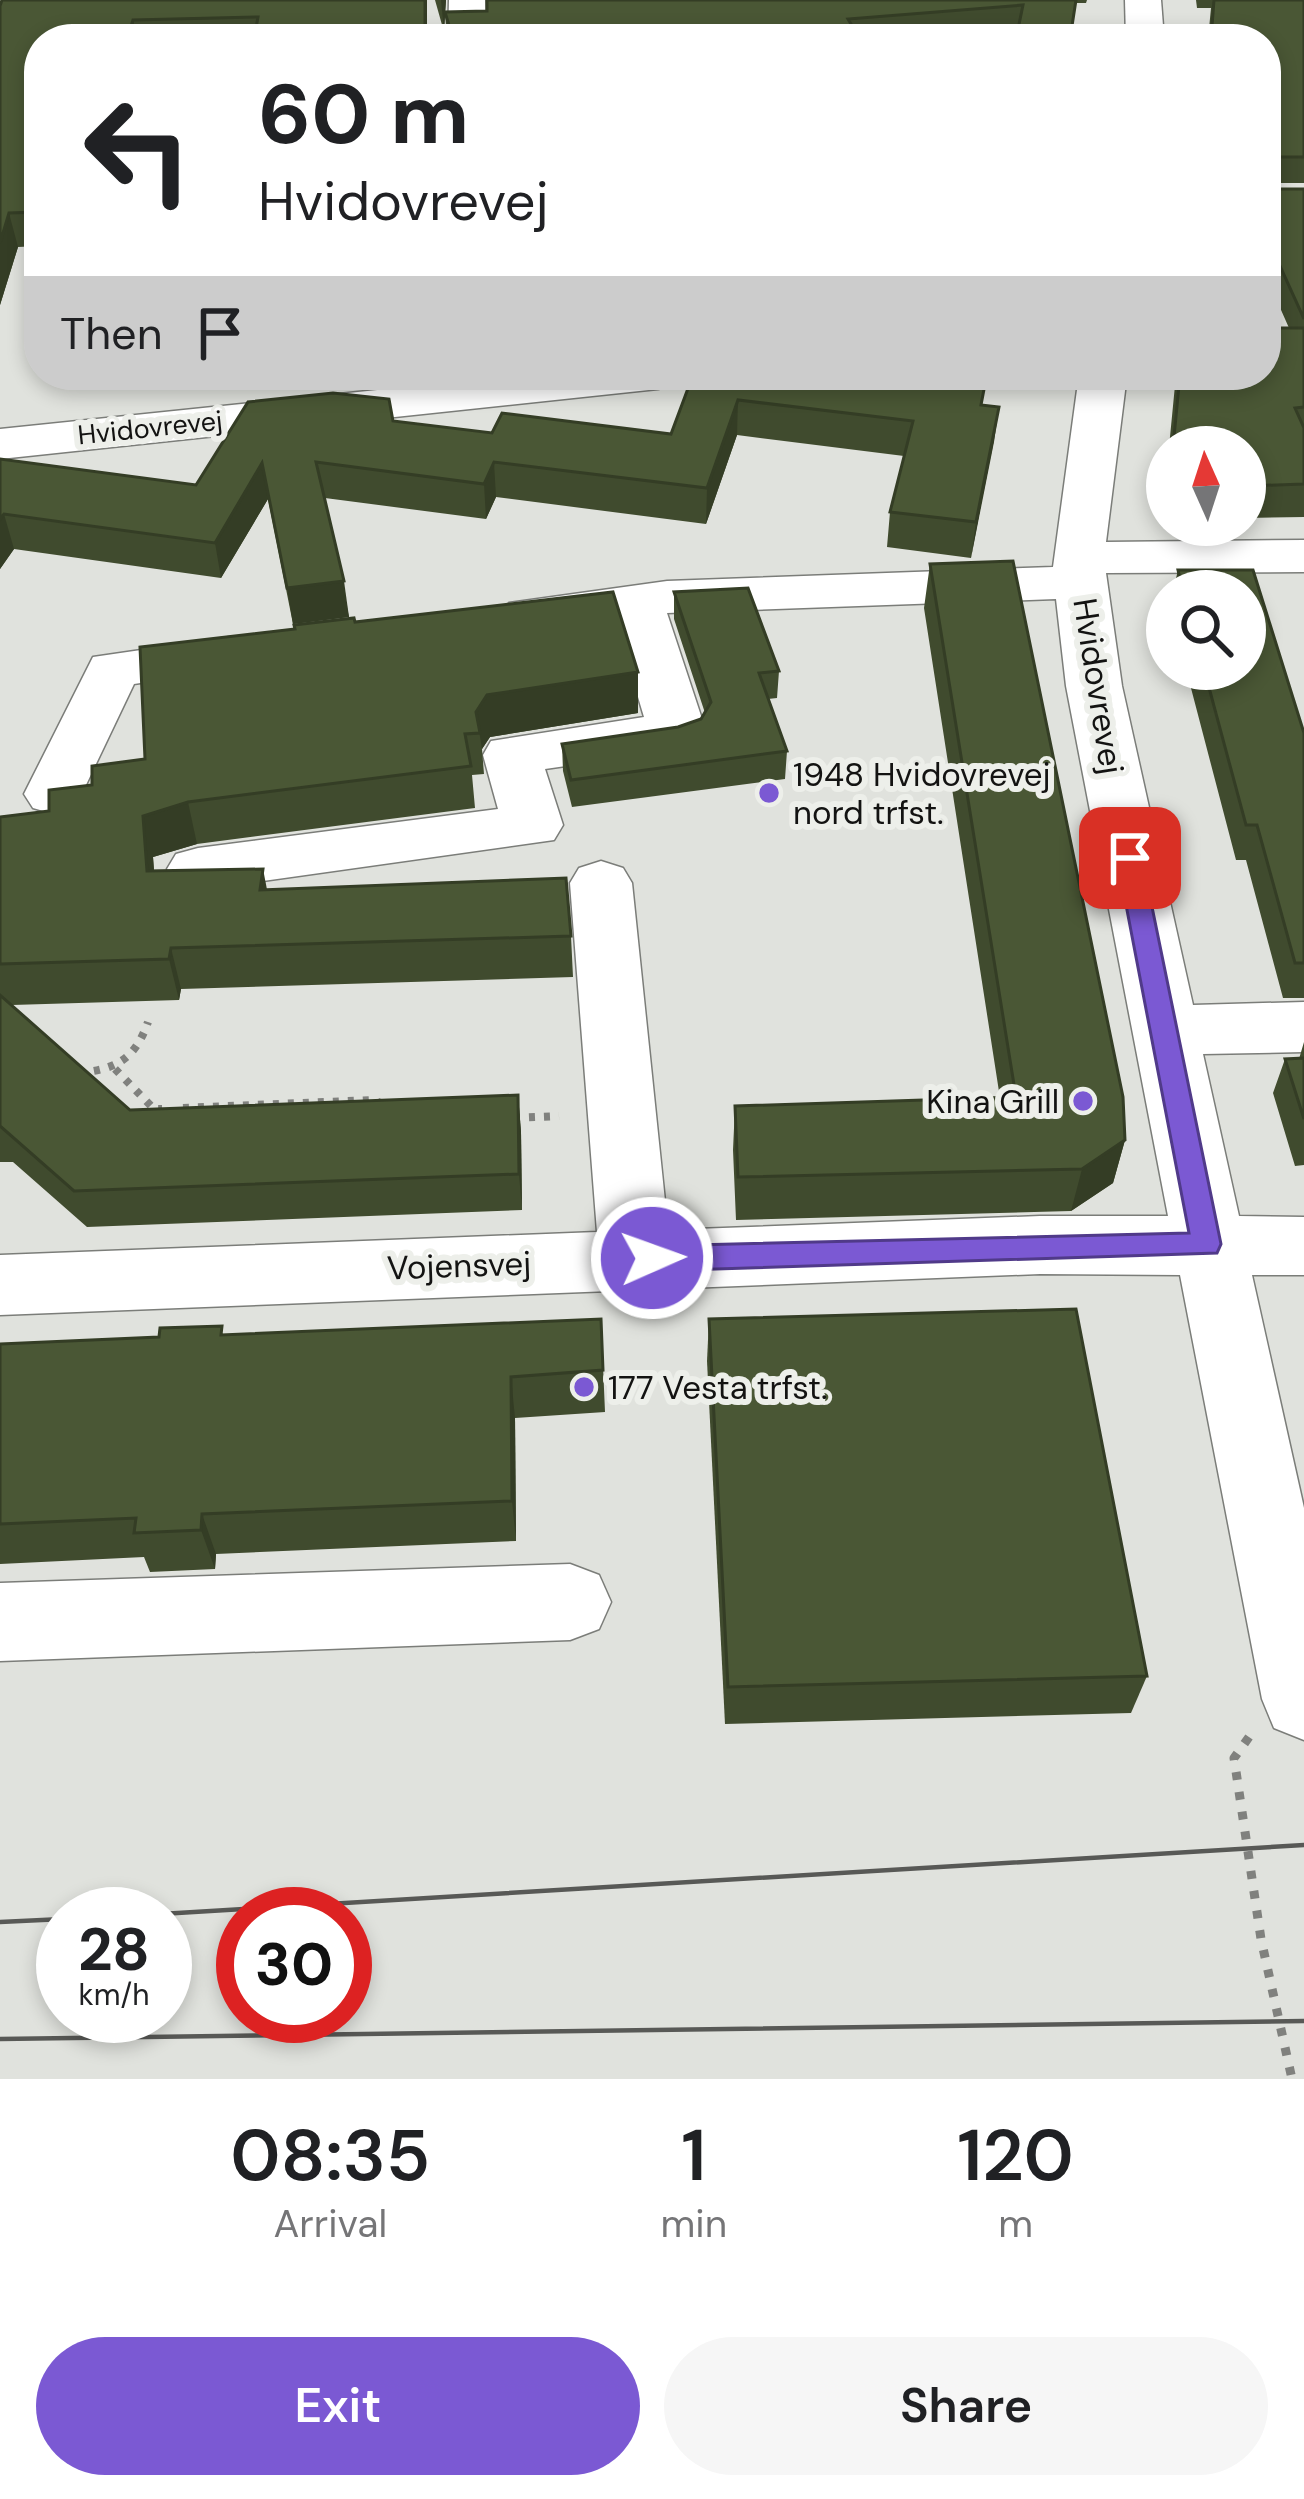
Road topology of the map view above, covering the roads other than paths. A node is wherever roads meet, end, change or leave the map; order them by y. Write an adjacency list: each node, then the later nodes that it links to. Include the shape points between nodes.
1 (515, 390): 3 (street, Hvidovrevej)
2 (1100, 390): 5 (street, Hvidovrevej)
3 (0, 444)
4 (1304, 556): 5 (street)
5 (1080, 570): 6 (street); 13 (street, Hvidovrevej, via 1094,686)
6 (637, 601): 7 (street); 10 (street, via 677,731 512,755 533,825)
7 (477, 622)
8 (272, 648): 9 (street, via 112,669)
9 (54, 794)
10 (197, 869)
11 (601, 883): 16 (street)
12 (1304, 1027): 13 (street)
13 (1165, 1030): 14 (street, Hvidovrevej)
14 (1207, 1244): 15 (street, Vojensvej); 16 (street, Vojensvej); 20 (street, Hvidovrevej)
15 (1304, 1246)
16 (635, 1258): 17 (street, Vojensvej)
17 (0, 1285)
18 (570, 1602): 19 (street)
19 (0, 1622)
20 (1302, 1678)

